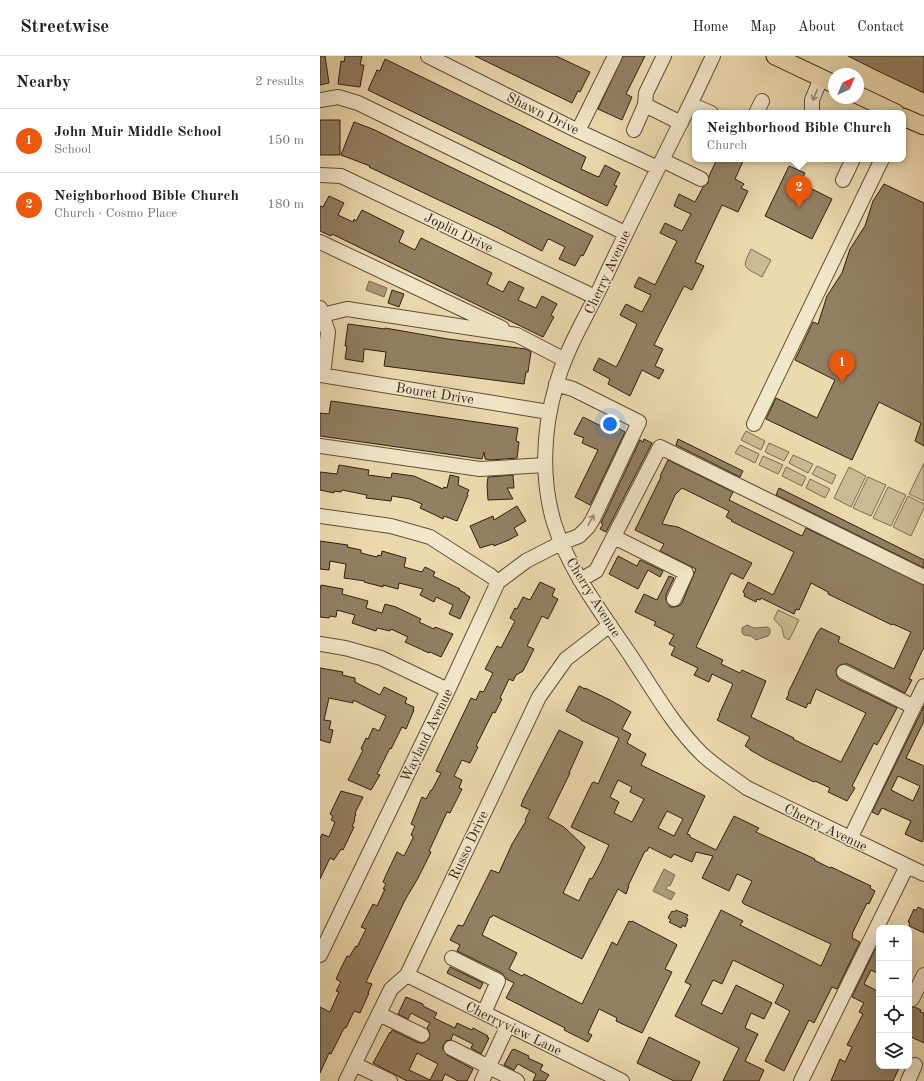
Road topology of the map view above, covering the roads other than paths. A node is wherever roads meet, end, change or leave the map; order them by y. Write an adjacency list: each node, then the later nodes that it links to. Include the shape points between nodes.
1 (428, 56): 19 (street, Shawn Drive)
2 (615, 56): 19 (street)
3 (664, 56): 11 (street, via 646,93)
4 (713, 56): 10 (street, Cherry Avenue)
5 (775, 56): 6 (main road)
6 (796, 60): 7 (main road)
7 (828, 81): 13 (street, one-way to 13, via 812,100)
8 (864, 99): 14 (main road)
9 (320, 100): 26 (street, via 338,97 358,103)
10 (690, 104): 12 (street); 16 (street, Cherry Avenue)
11 (646, 106): 16 (street); 18 (street)
12 (704, 110)
13 (812, 110)
14 (883, 110)
15 (906, 118): 17 (main road)
16 (681, 123): 22 (street, Cherry Avenue)
17 (924, 126)
18 (634, 130)
19 (578, 131): 22 (street, Shawn Drive)
20 (852, 162): 25 (street)
21 (881, 162): 35 (street)
22 (660, 164): 24 (street, Shawn Drive); 26 (street, Cherry Avenue)
23 (320, 175): 28 (street, Joplin Drive, via 341,176)
24 (701, 179)
25 (843, 180)
26 (625, 233): 28 (street, Cherry Avenue)
27 (320, 242): 30 (street)
28 (595, 297): 31 (street, Cherry Avenue)
29 (321, 312): 30 (street, via 347,309); 32 (street, via 328,332)
30 (517, 335): 31 (street)
31 (565, 360): 33 (street, Cherry Avenue)
32 (321, 375): 34 (street, Bouret Drive)
33 (556, 384): 34 (street, Cherry Avenue); 40 (street, Wayland Avenue, one-way to 33, via 579,536 588,527 639,422 573,389)
34 (549, 412): 37 (street, Cherry Avenue, via 545,440)
35 (754, 424)
36 (320, 446): 37 (street, via 480,469)
37 (546, 465): 40 (street, Cherry Avenue, via 554,522)
38 (320, 516): 43 (street, via 391,526 430,537)
39 (614, 537): 41 (street, via 660,447); 42 (street, via 596,571); 44 (street, via 686,573)
40 (561, 543): 42 (street, Cherry Avenue); 43 (street, Wayland Avenue, via 526,561)
41 (924, 576)
42 (580, 580): 45 (street, Cherry Avenue)
43 (498, 582): 49 (street, Wayland Avenue)
44 (674, 599)
45 (610, 625): 51 (street, Cherry Avenue, via 686,737 704,756 747,788); 56 (street, Russo Drive, via 566,659 539,697)
46 (320, 644): 49 (street, via 381,658)
47 (844, 672): 50 (street)
48 (924, 686): 50 (street)
49 (448, 690): 54 (street, Wayland Avenue)
50 (914, 707): 51 (street)
51 (850, 839): 52 (street, Cherry Avenue)
52 (907, 866): 53 (street, Cherry Avenue); 72 (street)
53 (924, 874)
54 (320, 955)
55 (452, 958): 59 (street, via 498,981)
56 (407, 975): 59 (street, Cherryview Lane); 60 (street, Russo Drive, via 390,989)
57 (924, 975): 58 (street)
58 (915, 1000)
59 (484, 1013): 61 (street, Cherryview Lane)
60 (379, 1014): 62 (street); 64 (street, Russo Drive)
61 (508, 1025): 66 (street); 71 (street, Cherryview Lane)
62 (422, 1035)
63 (451, 1048): 66 (street)
64 (354, 1064): 67 (street, Russo Drive); 68 (street)
65 (915, 1065): 73 (street)
66 (488, 1067): 69 (street); 70 (street)
67 (346, 1081)
68 (390, 1081)
69 (482, 1081)
70 (517, 1081)
71 (622, 1081)
72 (801, 1081)
73 (908, 1081)

